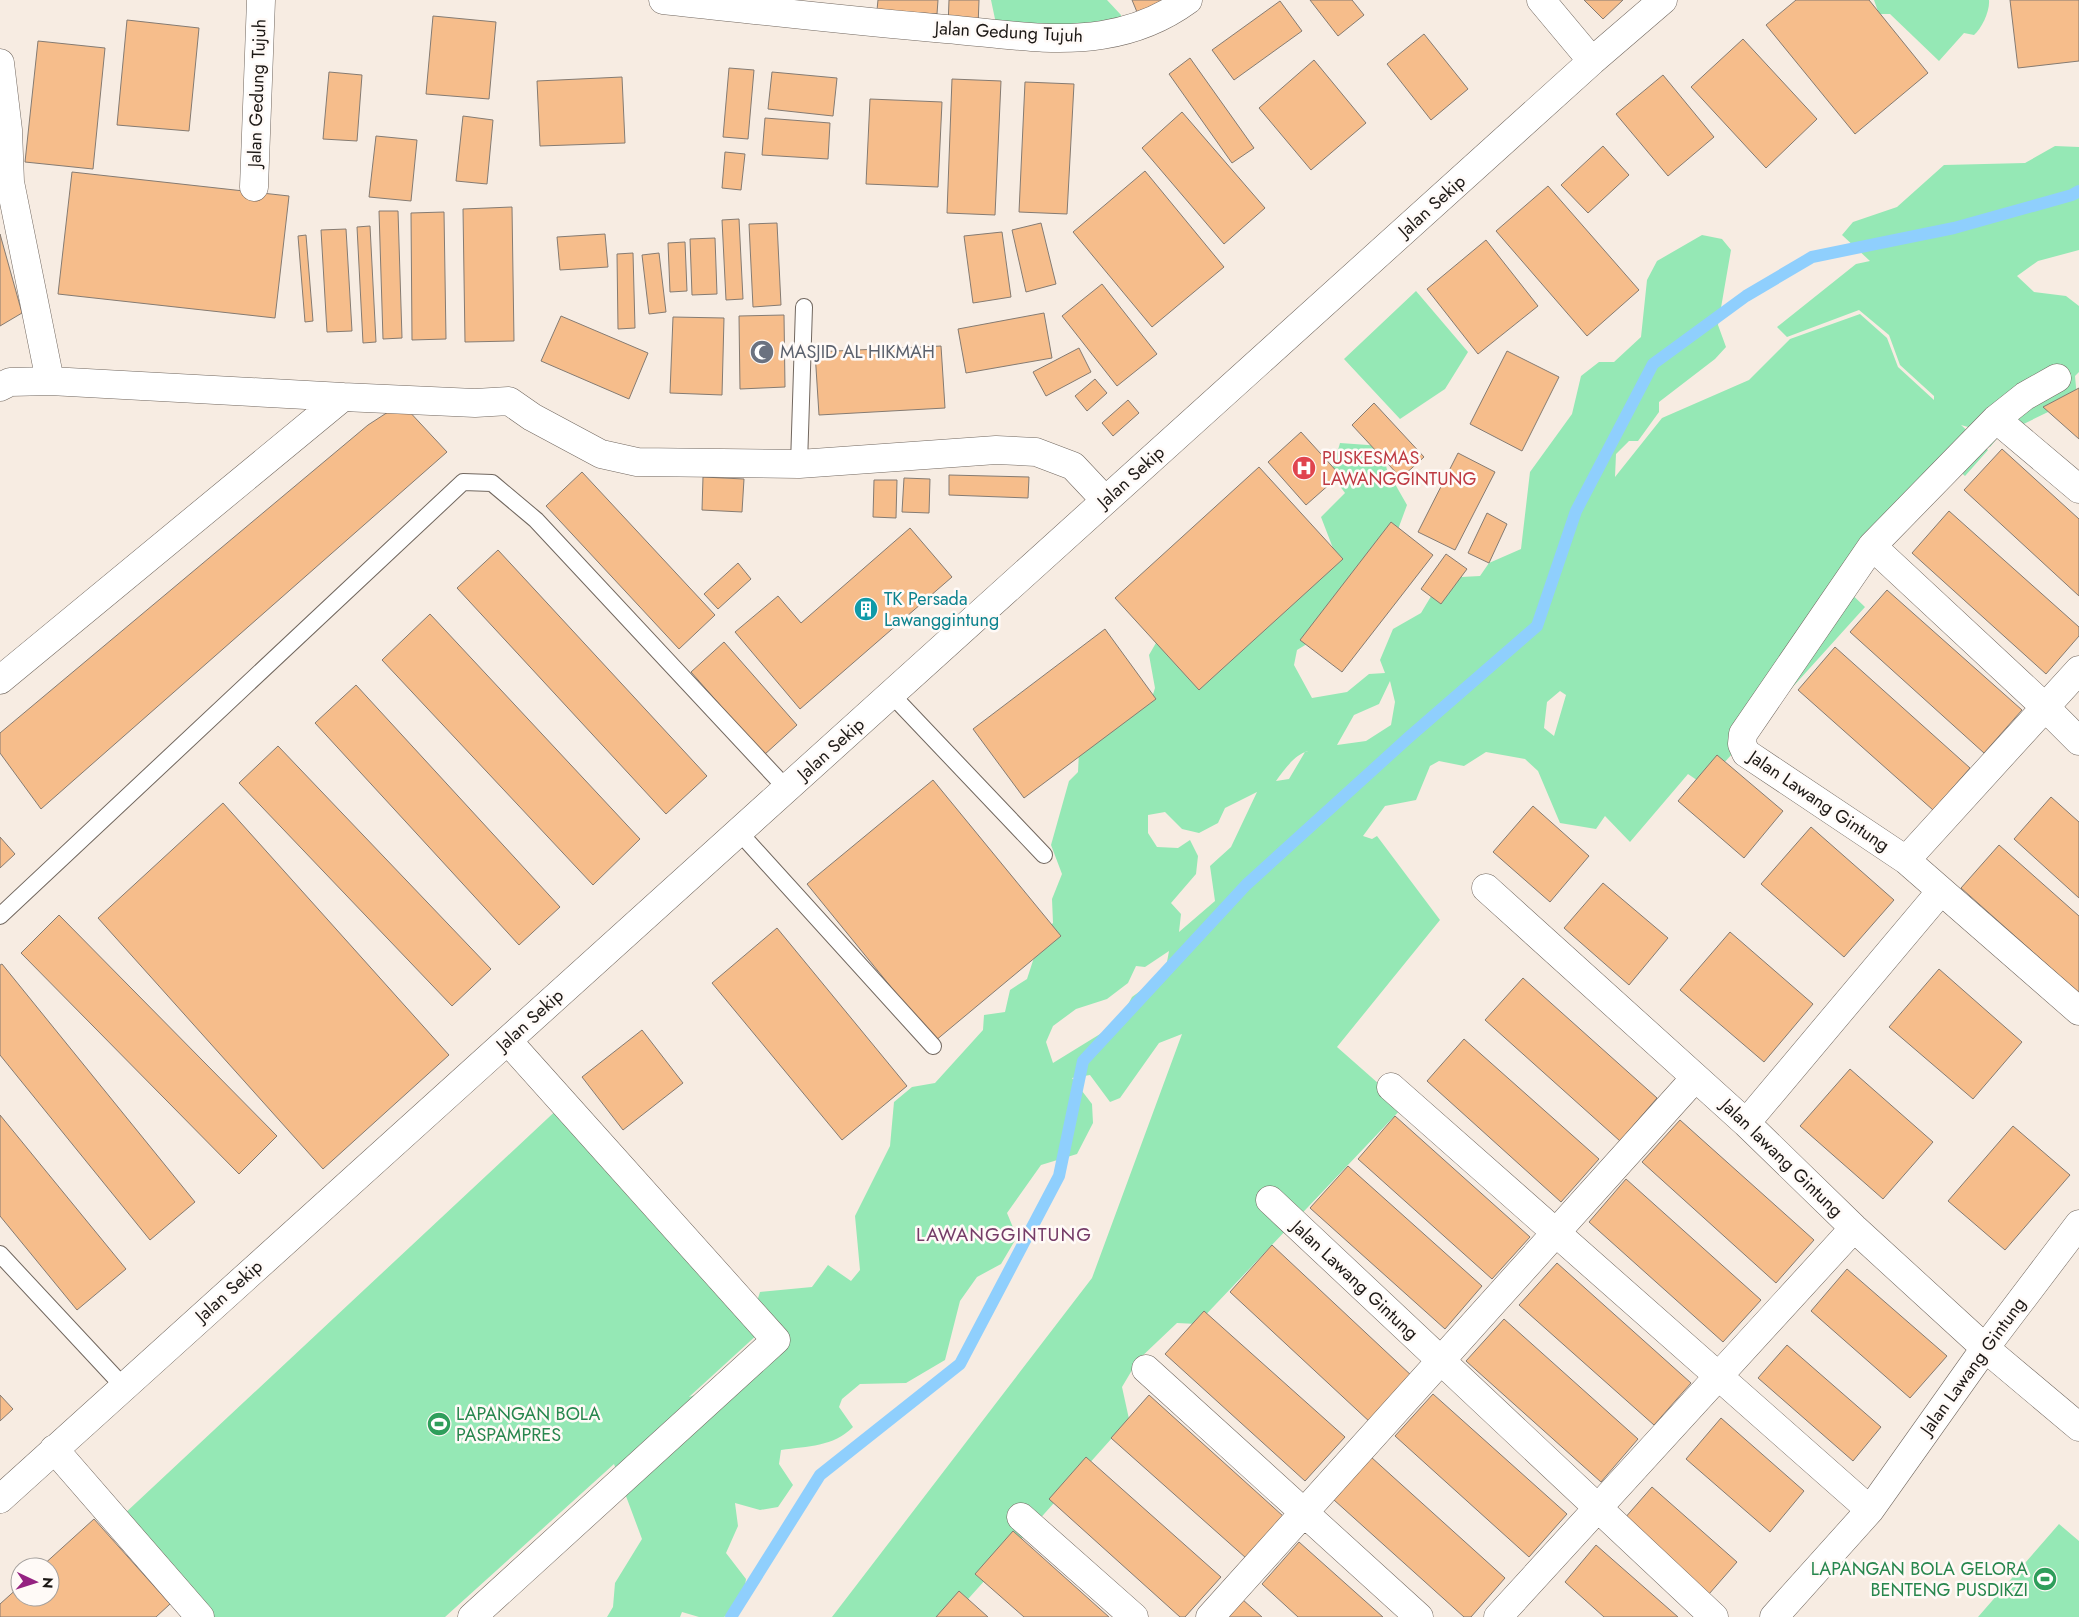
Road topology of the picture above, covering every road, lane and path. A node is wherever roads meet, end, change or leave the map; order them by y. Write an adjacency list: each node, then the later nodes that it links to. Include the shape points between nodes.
1 (262, 0): 9 (street, Jalan Gedung Tujuh)
2 (664, 0): 6 (street, Jalan Gedung Tujuh)
3 (1188, 0): 6 (street, Jalan Gedung Tujuh, via 1172,12 1145,24 1108,34 1069,38 1035,37)
4 (1541, 0): 7 (street)
5 (1663, 0): 7 (street, Jalan Sekip)
6 (854, 10)
7 (1592, 61): 18 (street, Jalan Sekip)
8 (0, 63): 12 (street, via 10,182)
9 (254, 186)
10 (804, 307): 16 (lane)
11 (2057, 378): 15 (street, Jalan Lawang Gintung, via 2025,396)
12 (50, 382): 13 (street, via 10,382); 14 (street)
13 (0, 387)
14 (343, 397): 16 (street, via 510,402 601,454 637,462); 21 (street)
15 (1996, 419): 17 (street); 19 (street, Jalan Lawang Gintung)
16 (799, 464): 18 (street, via 996,450 1036,452 1073,466)
17 (2079, 489)
18 (1105, 500): 22 (street, Jalan Sekip)
19 (1872, 546): 23 (street); 28 (street, Jalan Lawang Gintung, via 1743,734 1742,744 1746,753)
20 (2079, 670): 23 (street)
21 (0, 680)
22 (891, 694): 25 (street, Jalan Sekip); 27 (lane)
23 (2046, 708): 24 (street); 28 (street)
24 (2079, 741)
25 (787, 789): 26 (street, Jalan Sekip); 31 (lane, via 536,520 492,483 463,482)
26 (739, 832): 33 (street, Jalan Sekip); 34 (lane)
27 (1044, 855)
28 (1906, 860): 30 (street, Jalan Lawang Gintung)
29 (1486, 888): 35 (street, Jalan lawang Gintung)
30 (1941, 891): 32 (street, Jalan Lawang Gintung); 37 (street)
31 (0, 916)
32 (2079, 1011)
33 (508, 1041): 47 (street, Jalan Sekip); 56 (street, via 776,1340)
34 (933, 1046)
35 (1695, 1078): 37 (street, Jalan lawang Gintung); 41 (street)
36 (1391, 1087): 41 (street)
37 (1746, 1123): 40 (street, Jalan lawang Gintung)
38 (1270, 1200): 44 (street, Jalan Lawang Gintung)
39 (2079, 1224): 43 (street, Jalan Lawang Gintung)
40 (1854, 1228): 43 (street, Jalan lawang Gintung); 46 (street, Jalan Lawang Gintung)
41 (1556, 1232): 44 (street); 46 (street)
42 (0, 1254): 47 (lane)
43 (1985, 1348): 48 (street, Jalan lawang Gintung); 52 (street, Jalan Lawang Gintung)
44 (1441, 1360): 51 (street, Jalan Lawang Gintung); 53 (street)
45 (1146, 1369): 53 (street)
46 (1719, 1376): 51 (street, Jalan Lawang Gintung); 52 (street)
47 (123, 1386): 49 (street, Jalan Sekip)
48 (2079, 1427)
49 (54, 1449): 50 (street, Jalan Sekip); 55 (street)
50 (0, 1499)
51 (1598, 1508): 60 (street, Jalan Lawang Gintung); 61 (street, Jalan Lawang Gintung)
52 (1870, 1510): 62 (street, Jalan Lawang Gintung)
53 (1304, 1513): 58 (street); 59 (street)
54 (1021, 1517): 57 (street)
55 (200, 1617)
56 (472, 1617)
57 (1134, 1617)
58 (1210, 1617)
59 (1419, 1617)
60 (1498, 1617)
61 (1714, 1617)
62 (1774, 1617)

